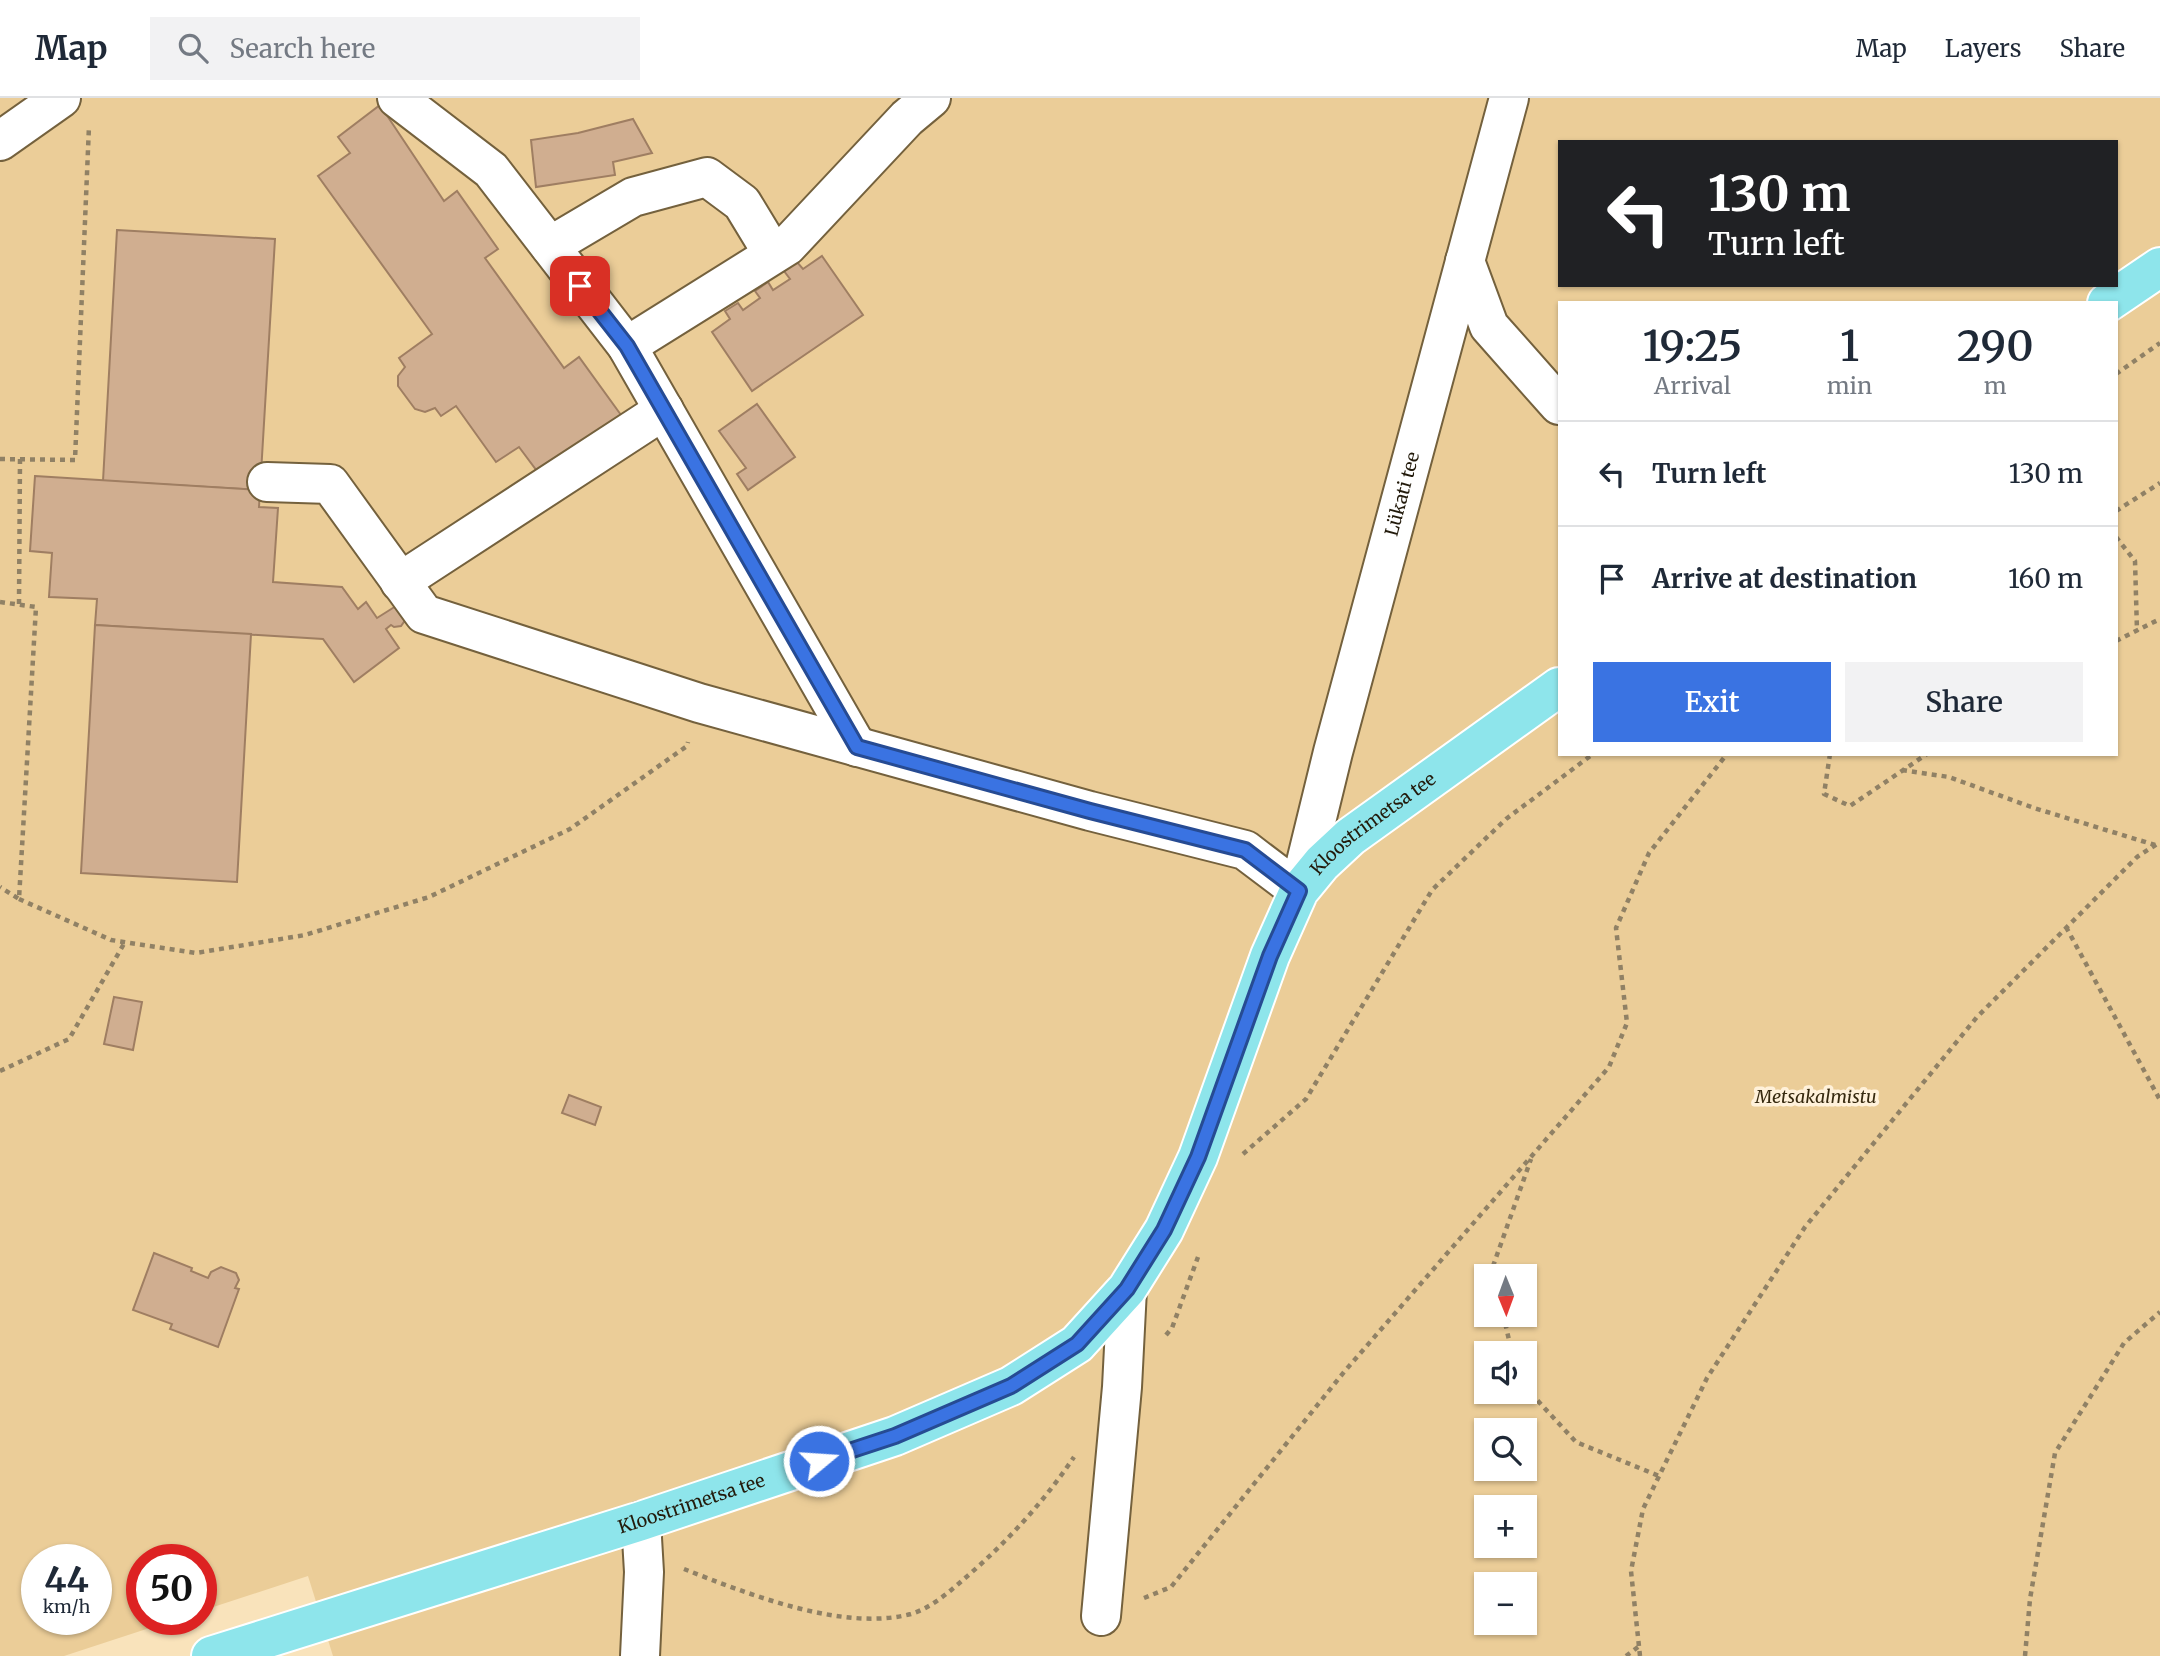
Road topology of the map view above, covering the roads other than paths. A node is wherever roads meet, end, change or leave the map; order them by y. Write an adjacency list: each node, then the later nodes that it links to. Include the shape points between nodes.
1 (61, 98): 5 (street)
2 (397, 98): 6 (street, via 492,170)
3 (1509, 98): 8 (street, Lükati tee)
4 (921, 101): 7 (street, via 787,246)
5 (0, 141)
6 (550, 246): 7 (street, via 633,197 706,177 742,203); 11 (street)
7 (773, 254): 11 (street)
8 (1465, 261): 12 (street, via 1489,326); 18 (street, Lükati tee)
9 (2160, 267): 10 (main road)
10 (2110, 301)
11 (627, 346): 13 (street)
12 (1558, 404)
13 (664, 410): 15 (street); 17 (street)
14 (267, 482): 15 (street, via 330,484)
15 (401, 582): 17 (street, via 424,614 699,703)
16 (1558, 688): 18 (main road, Kloostrimetsa tee, via 1350,837)
17 (857, 747): 18 (street, via 1245,850)
18 (1299, 891): 19 (main road, Kloostrimetsa tee, via 1270,956 1198,1157 1164,1230)
19 (1127, 1289): 20 (main road, Kloostrimetsa tee, via 1077,1344 1011,1386 895,1436); 21 (street)
20 (641, 1521): 22 (main road, Kloostrimetsa tee); 23 (street)
21 (1101, 1616)
22 (211, 1656)
23 (640, 1656)

